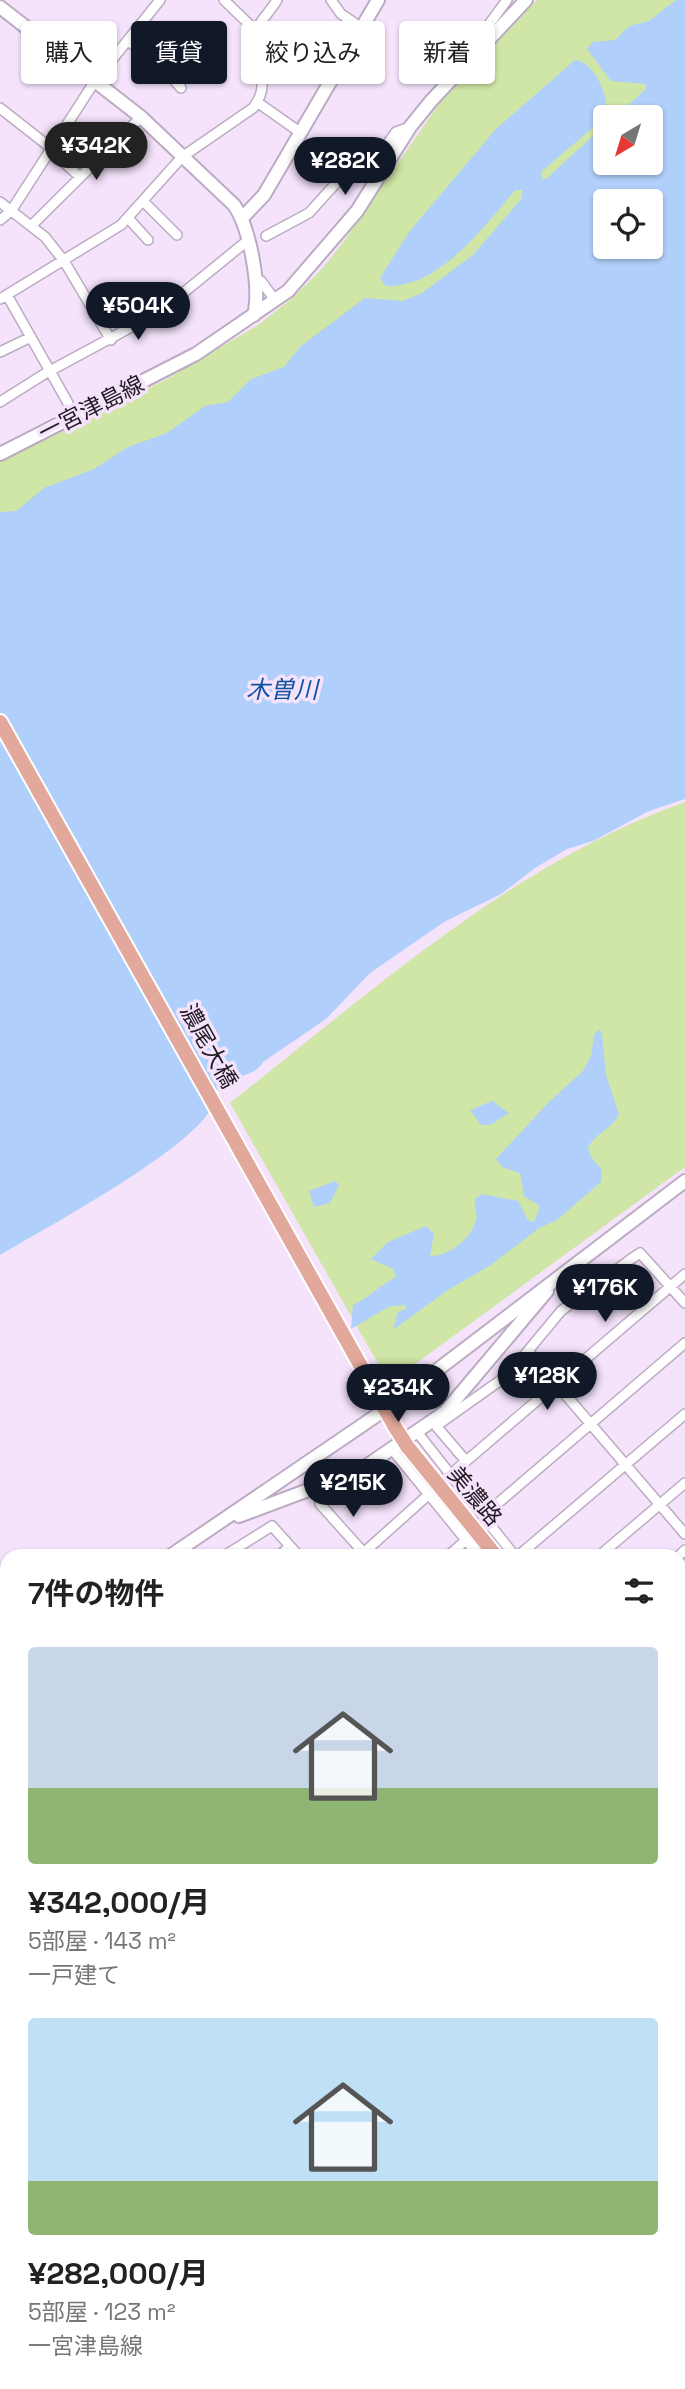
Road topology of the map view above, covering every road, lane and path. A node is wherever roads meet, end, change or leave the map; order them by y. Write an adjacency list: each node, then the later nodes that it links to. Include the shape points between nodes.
1 (160, 0): 16 (street)
2 (225, 0): 9 (street)
3 (277, 0): 10 (street)
4 (331, 0): 11 (street)
5 (378, 0): 12 (main road)
6 (507, 0): 13 (street)
7 (526, 0): 15 (main road, 一宮津島線)
8 (0, 7): 14 (main road)
9 (243, 21)
10 (263, 21)
11 (352, 21)
12 (366, 21)
13 (491, 21)
14 (21, 23)
15 (495, 30)
16 (128, 41): 17 (street); 23 (street, via 162,66)
17 (117, 54)
18 (93, 84): 29 (street)
19 (99, 84): 26 (main road)
20 (261, 84): 24 (street)
21 (329, 84): 28 (main road)
22 (447, 84): 27 (main road, 一宮津島線)
23 (181, 88)
24 (257, 102): 28 (street); 30 (street)
25 (0, 108): 29 (street)
26 (141, 117): 30 (main road); 31 (street)
27 (410, 127): 40 (street, via 396,132 383,150 356,161 309,213); 47 (main road, 一宮津島線, via 336,238 296,283)
28 (301, 133): 35 (main road, via 264,195)
29 (51, 149): 31 (street); 34 (street)
30 (182, 157): 33 (street); 35 (main road)
31 (80, 177): 38 (street)
32 (0, 202): 34 (street)
33 (144, 202): 36 (street); 39 (street)
34 (11, 211): 37 (street); 38 (street)
35 (243, 217): 42 (main road)
36 (128, 218): 41 (street); 43 (street)
37 (0, 220)
38 (30, 226): 43 (street)
39 (177, 235)
40 (266, 236)
41 (148, 240)
42 (247, 241): 44 (main road); 49 (street, via 160,311)
43 (64, 261): 46 (street); 49 (street)
44 (255, 279): 45 (street); 47 (main road, via 258,300)
45 (272, 296)
46 (4, 297): 48 (street)
47 (254, 315): 54 (main road, 一宮津島線, via 197,354)
48 (32, 337): 50 (street); 51 (street)
49 (111, 341): 51 (street)
50 (0, 352)
51 (50, 371): 52 (street); 53 (street)
52 (0, 402)
53 (68, 403)
54 (0, 454)
55 (0, 722): 64 (main road, 濃尾大橋)
56 (685, 1181): 57 (main road)
57 (561, 1274): 65 (main road); 68 (main road, via 480,1374 445,1412)
58 (685, 1274): 59 (street)
59 (671, 1287): 60 (street); 62 (street, via 640,1253 561,1311); 63 (street)
60 (685, 1303)
61 (685, 1343): 67 (street)
62 (528, 1350): 63 (street); 70 (street, via 508,1375 436,1426)
63 (558, 1383): 67 (street); 70 (street)
64 (377, 1394): 65 (main road, 美濃路)
65 (386, 1409): 78 (main road); 90 (main road, 美濃路, bridge, via 407,1446)
66 (685, 1414): 71 (street)
67 (592, 1423): 71 (street); 77 (street)
68 (417, 1432): 69 (main road); 72 (street)
69 (391, 1448): 74 (street); 78 (main road, via 336,1482)
70 (466, 1461): 72 (street)
71 (627, 1465): 76 (street); 92 (street)
72 (448, 1478): 77 (street)
73 (685, 1483): 76 (street)
74 (427, 1496): 80 (street); 87 (street)
75 (320, 1504): 86 (street)
76 (660, 1504): 79 (street); 93 (street)
77 (483, 1516): 91 (street)
78 (206, 1531): 82 (main road)
79 (685, 1534)
80 (465, 1541): 88 (street); 89 (street)
81 (290, 1546): 83 (street, via 272,1526); 84 (street); 85 (street)
82 (180, 1549)
83 (235, 1549)
84 (287, 1549)
85 (293, 1549)
86 (358, 1549)
87 (368, 1549)
88 (456, 1549)
89 (472, 1549)
90 (490, 1549)
91 (511, 1549)
92 (525, 1549)
93 (607, 1549)

